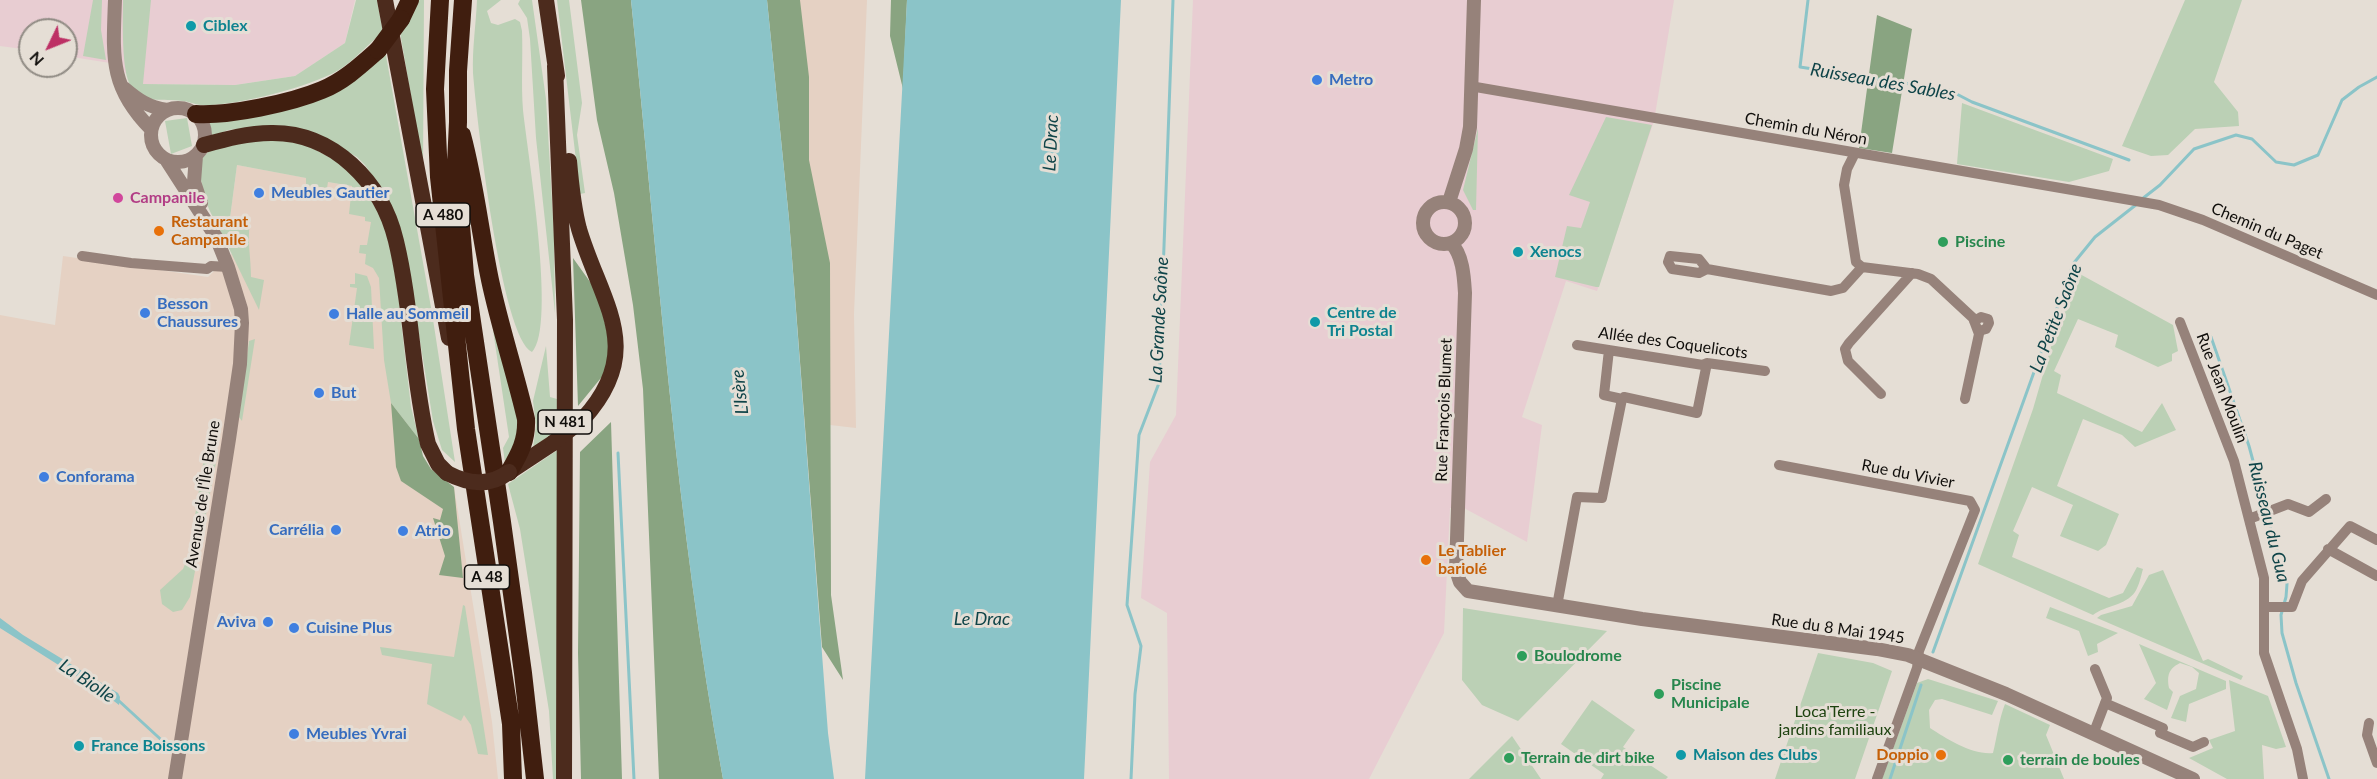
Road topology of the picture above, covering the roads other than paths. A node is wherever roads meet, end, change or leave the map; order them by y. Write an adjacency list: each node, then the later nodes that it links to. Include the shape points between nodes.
1 (115, 0): 9 (street, via 115,59)
2 (385, 0): 36 (highway)
3 (410, 0): 12 (highway, bridge, via 378,50 323,90 240,112)
4 (440, 0): 36 (highway, A 480, via 435,89 439,177)
5 (463, 0): 13 (highway, A 480)
6 (546, 0): 8 (highway, N 481)
7 (1474, 0): 10 (street)
8 (555, 66): 38 (highway, bridge, via 573,208 609,309 616,340 614,367 597,404 583,419); 57 (highway, N 481, via 565,320)
9 (120, 84): 11 (street, via 142,104); 14 (street, via 134,112)
10 (1470, 86): 16 (street, Chemin du Néron); 19 (street, via 1470,127)
11 (167, 110): 12 (street, via 182,108); 14 (street)
12 (196, 114): 15 (street, via 204,128)
13 (458, 122): 38 (highway, via 472,173 490,282 526,419 522,450); 56 (highway, A 480, via 456,164 465,275)
14 (151, 129): 17 (street, via 152,144)
15 (200, 151): 17 (street, via 182,162); 20 (street, Avenue de l'Île Brune, via 194,182); 38 (highway, bridge, via 231,137 270,133 302,137 335,152 361,173 381,201 396,239 428,444 438,464 464,481 483,483)
16 (1855, 153): 18 (street, Chemin du Néron); 24 (street, via 1844,185 1856,262)
17 (167, 161): 20 (street, Avenue de l'Île Brune)
18 (2141, 201): 27 (street, Chemin du Paget, via 2203,220)
19 (1449, 202): 21 (street, via 1461,210 1465,224 1461,235); 21 (street, via 1438,202 1428,208 1422,226 1433,242)
20 (206, 220): 23 (street, Avenue de l'Île Brune)
21 (1451, 243): 44 (street, Rue François Blumet, via 1457,249 1465,293 1456,570)
22 (211, 266): 22 (street, via 206,262 82,256 207,269); 23 (street)
23 (228, 267): 54 (street, Avenue de l'Île Brune, via 241,309 240,364)
24 (1862, 267): 25 (street, via 1843,288 1832,291); 26 (street)
25 (1707, 269)
26 (1912, 273): 33 (street, via 1845,350 1848,361); 35 (street, via 1931,279 1977,326)
27 (2376, 294)
28 (2180, 322): 40 (street, Rue Jean Moulin, via 2234,461)
29 (1577, 345): 30 (street, Allée des Coquelicots)
30 (1609, 350): 31 (street, Allée des Coquelicots); 34 (street, via 1604,395)
31 (1707, 363): 32 (street, Allée des Coquelicots); 34 (street, via 1697,413)
32 (1765, 371)
33 (1881, 393)
34 (1622, 399): 45 (street, via 1602,498 1577,497)
35 (1965, 399)
36 (466, 429): 55 (highway, A 48, via 510,724)
37 (1779, 465): 47 (street, Rue du Vivier, via 1970,501 1975,510)
38 (509, 472)
39 (2326, 499): 40 (street, via 2309,512 2288,504)
40 (2249, 519): 46 (street, Rue Jean Moulin, via 2264,578)
41 (2377, 540): 42 (street, via 2350,526)
42 (2328, 549): 43 (street); 46 (street, via 2302,581 2292,607)
43 (2377, 576)
44 (1460, 582): 45 (street, Rue du 8 Mai 1945, via 1468,591)
45 (1557, 606): 47 (street, Rue du 8 Mai 1945, via 1877,649)
46 (2265, 607): 60 (street, Rue Jean Moulin, via 2264,653)
47 (1918, 660): 51 (street, Rue du 8 Mai 1945); 58 (street)
48 (2095, 669): 49 (street, via 2107,698)
49 (2105, 703): 51 (street); 52 (street, via 2163,728 2160,733 2193,747)
50 (2369, 723): 53 (street, via 2367,735)
51 (2094, 732): 59 (street, Rue du 8 Mai 1945)
52 (2204, 742)
53 (2377, 763)
54 (176, 779)
55 (513, 779)
56 (535, 779)
57 (564, 779)
58 (1877, 779)
59 (2193, 779)
60 (2303, 779)

